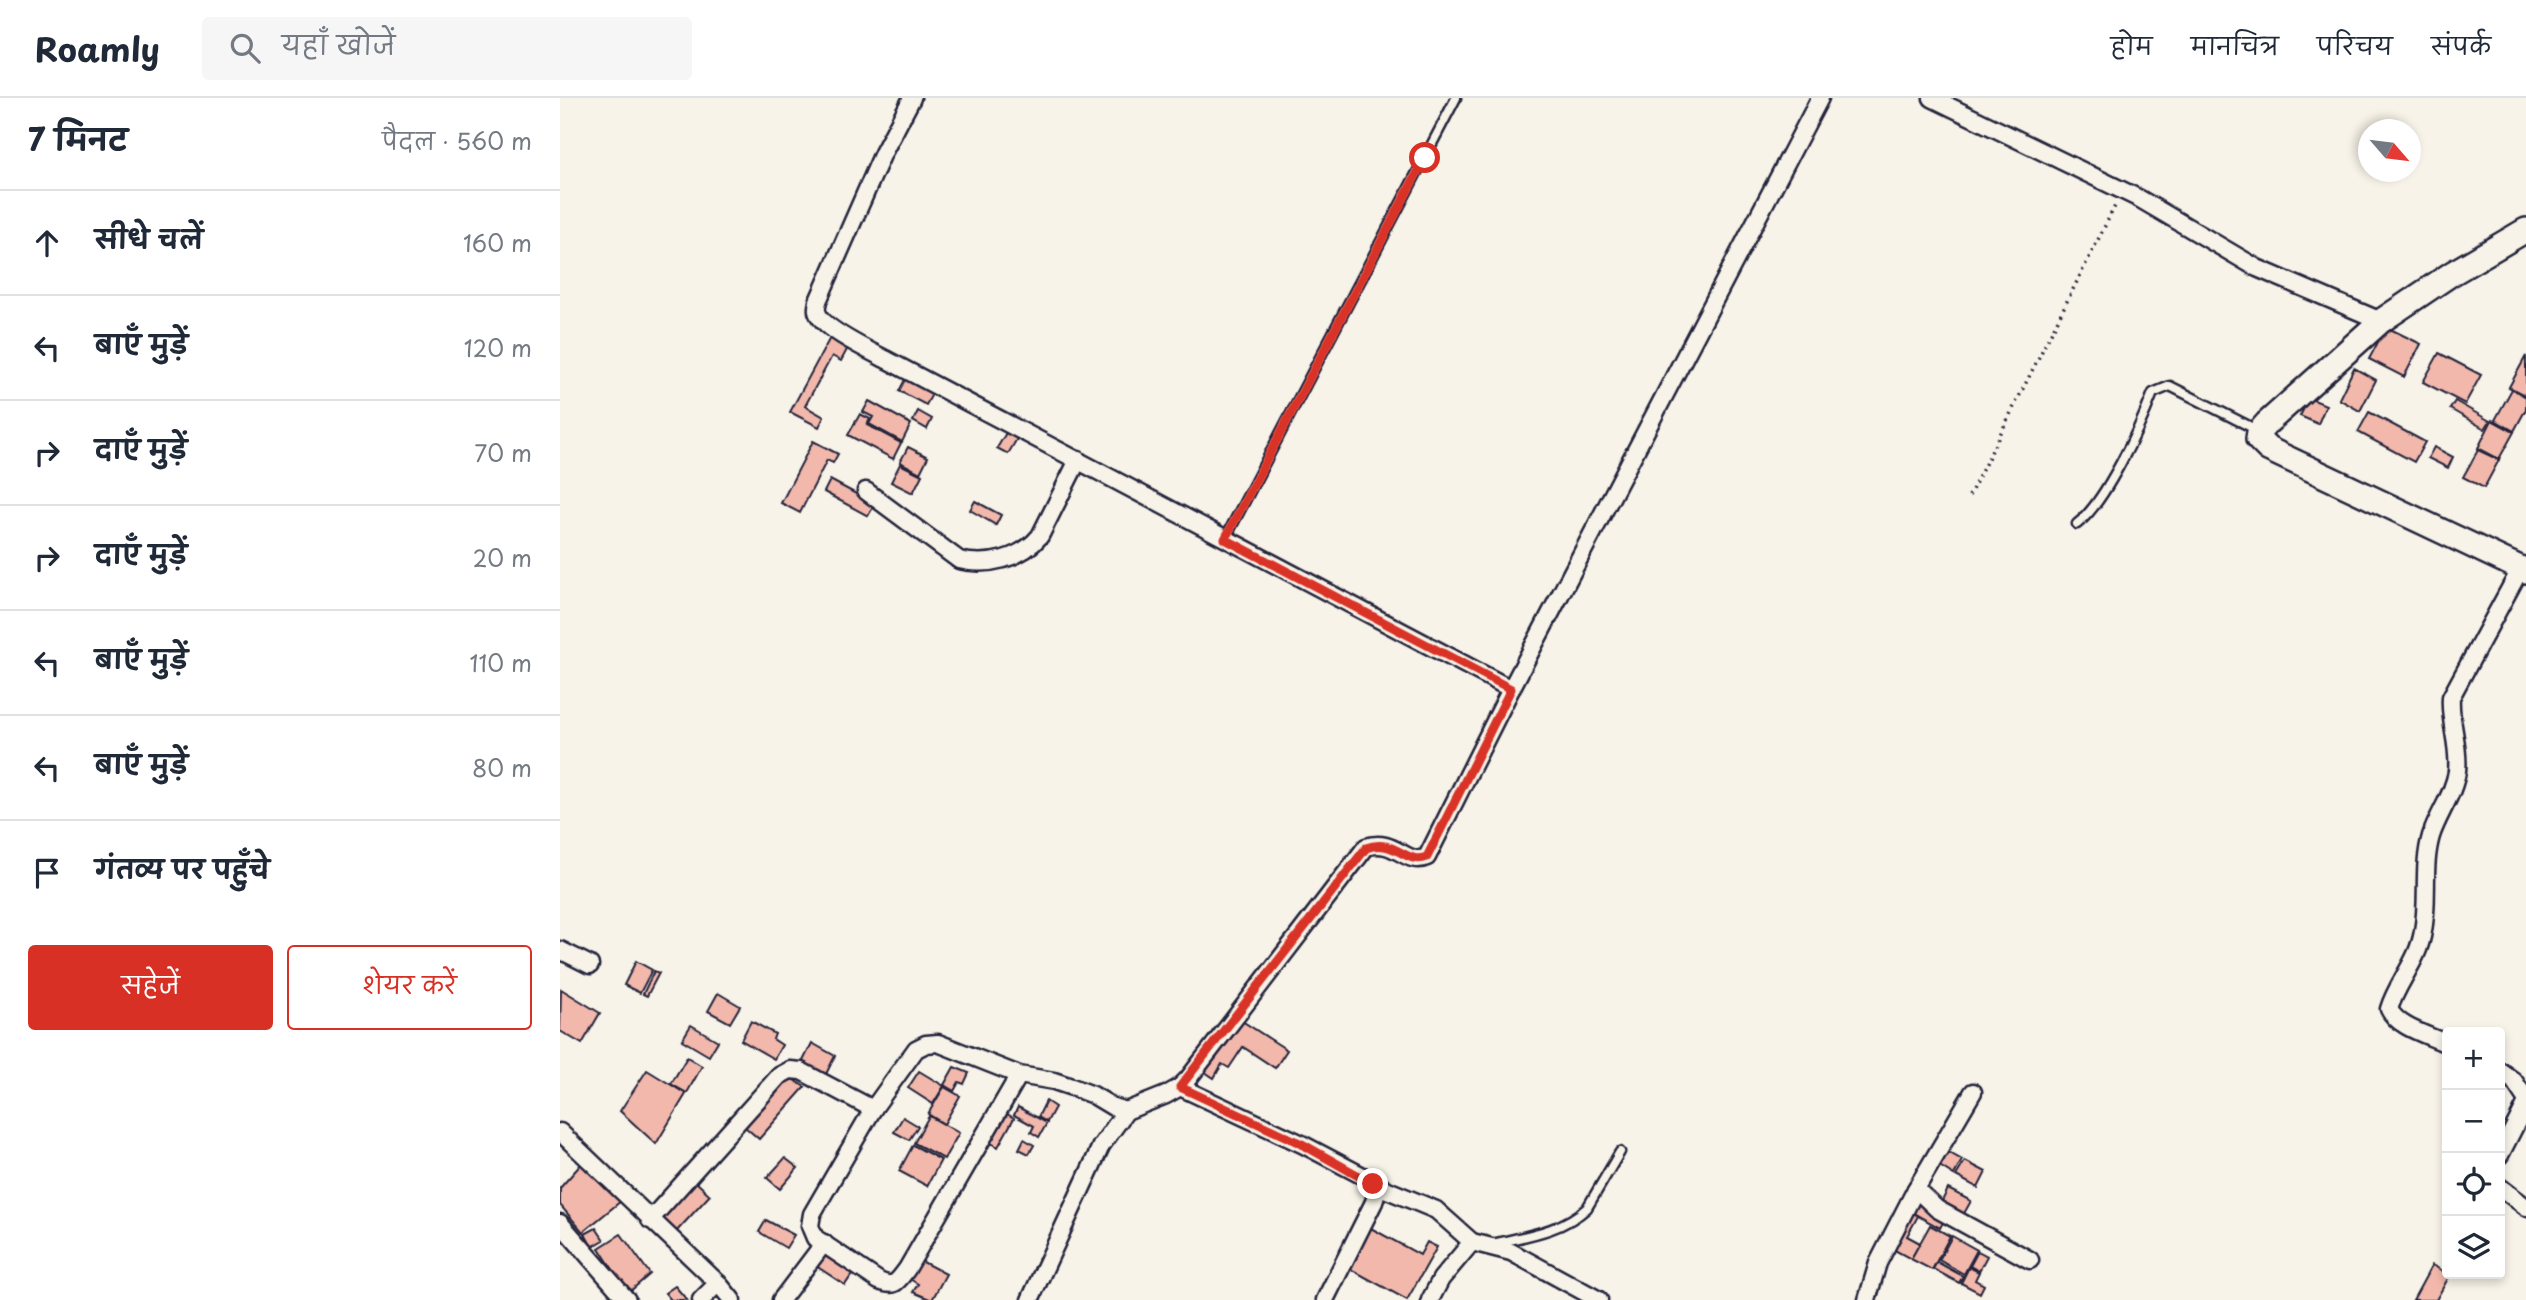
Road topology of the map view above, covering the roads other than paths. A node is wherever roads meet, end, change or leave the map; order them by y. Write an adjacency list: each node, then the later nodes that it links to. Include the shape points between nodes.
1 (912, 98): 8 (street, via 818,300 818,316 865,348)
2 (1455, 98): 11 (lane)
3 (1820, 98): 13 (street)
4 (1932, 98): 6 (street, via 2123,191 2257,268)
5 (2526, 230): 6 (main road)
6 (2381, 321): 7 (main road)
7 (2259, 432): 10 (lane, via 2170,386 2153,393 2115,473 2094,509); 12 (main road, via 2258,439 2268,449)
8 (1078, 460): 9 (street, via 1040,536 1028,548 1000,561 974,564 959,560); 11 (street)
9 (866, 491)
10 (2077, 524)
11 (1225, 539): 13 (street)
12 (2524, 570): 16 (street, via 2451,697 2456,772 2426,862 2420,946 2389,1009 2402,1024)
13 (1511, 689): 19 (street, via 1427,857 1413,859 1383,844 1366,848)
14 (560, 950): 15 (street)
15 (590, 965)
16 (2442, 1042)
17 (1019, 1075): 22 (street, via 938,1043 926,1044 916,1049); 23 (street, via 1054,1081); 34 (street, via 897,1283 879,1281)
18 (2505, 1075): 21 (street)
19 (1180, 1087): 23 (street); 27 (street, via 1302,1144)
20 (1973, 1092): 28 (street)
21 (2526, 1102): 26 (street)
22 (873, 1109): 31 (street, via 801,1071 790,1070 779,1076); 34 (street, via 811,1214 815,1238)
23 (1126, 1111): 42 (street, via 1101,1146)
24 (560, 1132): 31 (street)
25 (1620, 1152): 35 (lane, via 1580,1214 1557,1227)
26 (2501, 1153)
27 (1373, 1184): 33 (street, via 1436,1210); 43 (street, via 1374,1202)
28 (1916, 1189): 36 (street, via 1937,1209); 46 (street, via 1878,1263)
29 (2505, 1191): 30 (street)
30 (2526, 1207)
31 (650, 1220): 37 (street)
32 (560, 1223): 38 (street)
33 (1472, 1242): 35 (street); 44 (street)
34 (824, 1243): 41 (street)
35 (1489, 1245): 45 (street, via 1511,1252)
36 (2029, 1260)
37 (718, 1283): 39 (street); 40 (street)
38 (627, 1300)
39 (701, 1300)
40 (732, 1300)
41 (781, 1300)
42 (1030, 1300)
43 (1325, 1300)
44 (1430, 1300)
45 (1599, 1300)
46 (1867, 1300)

